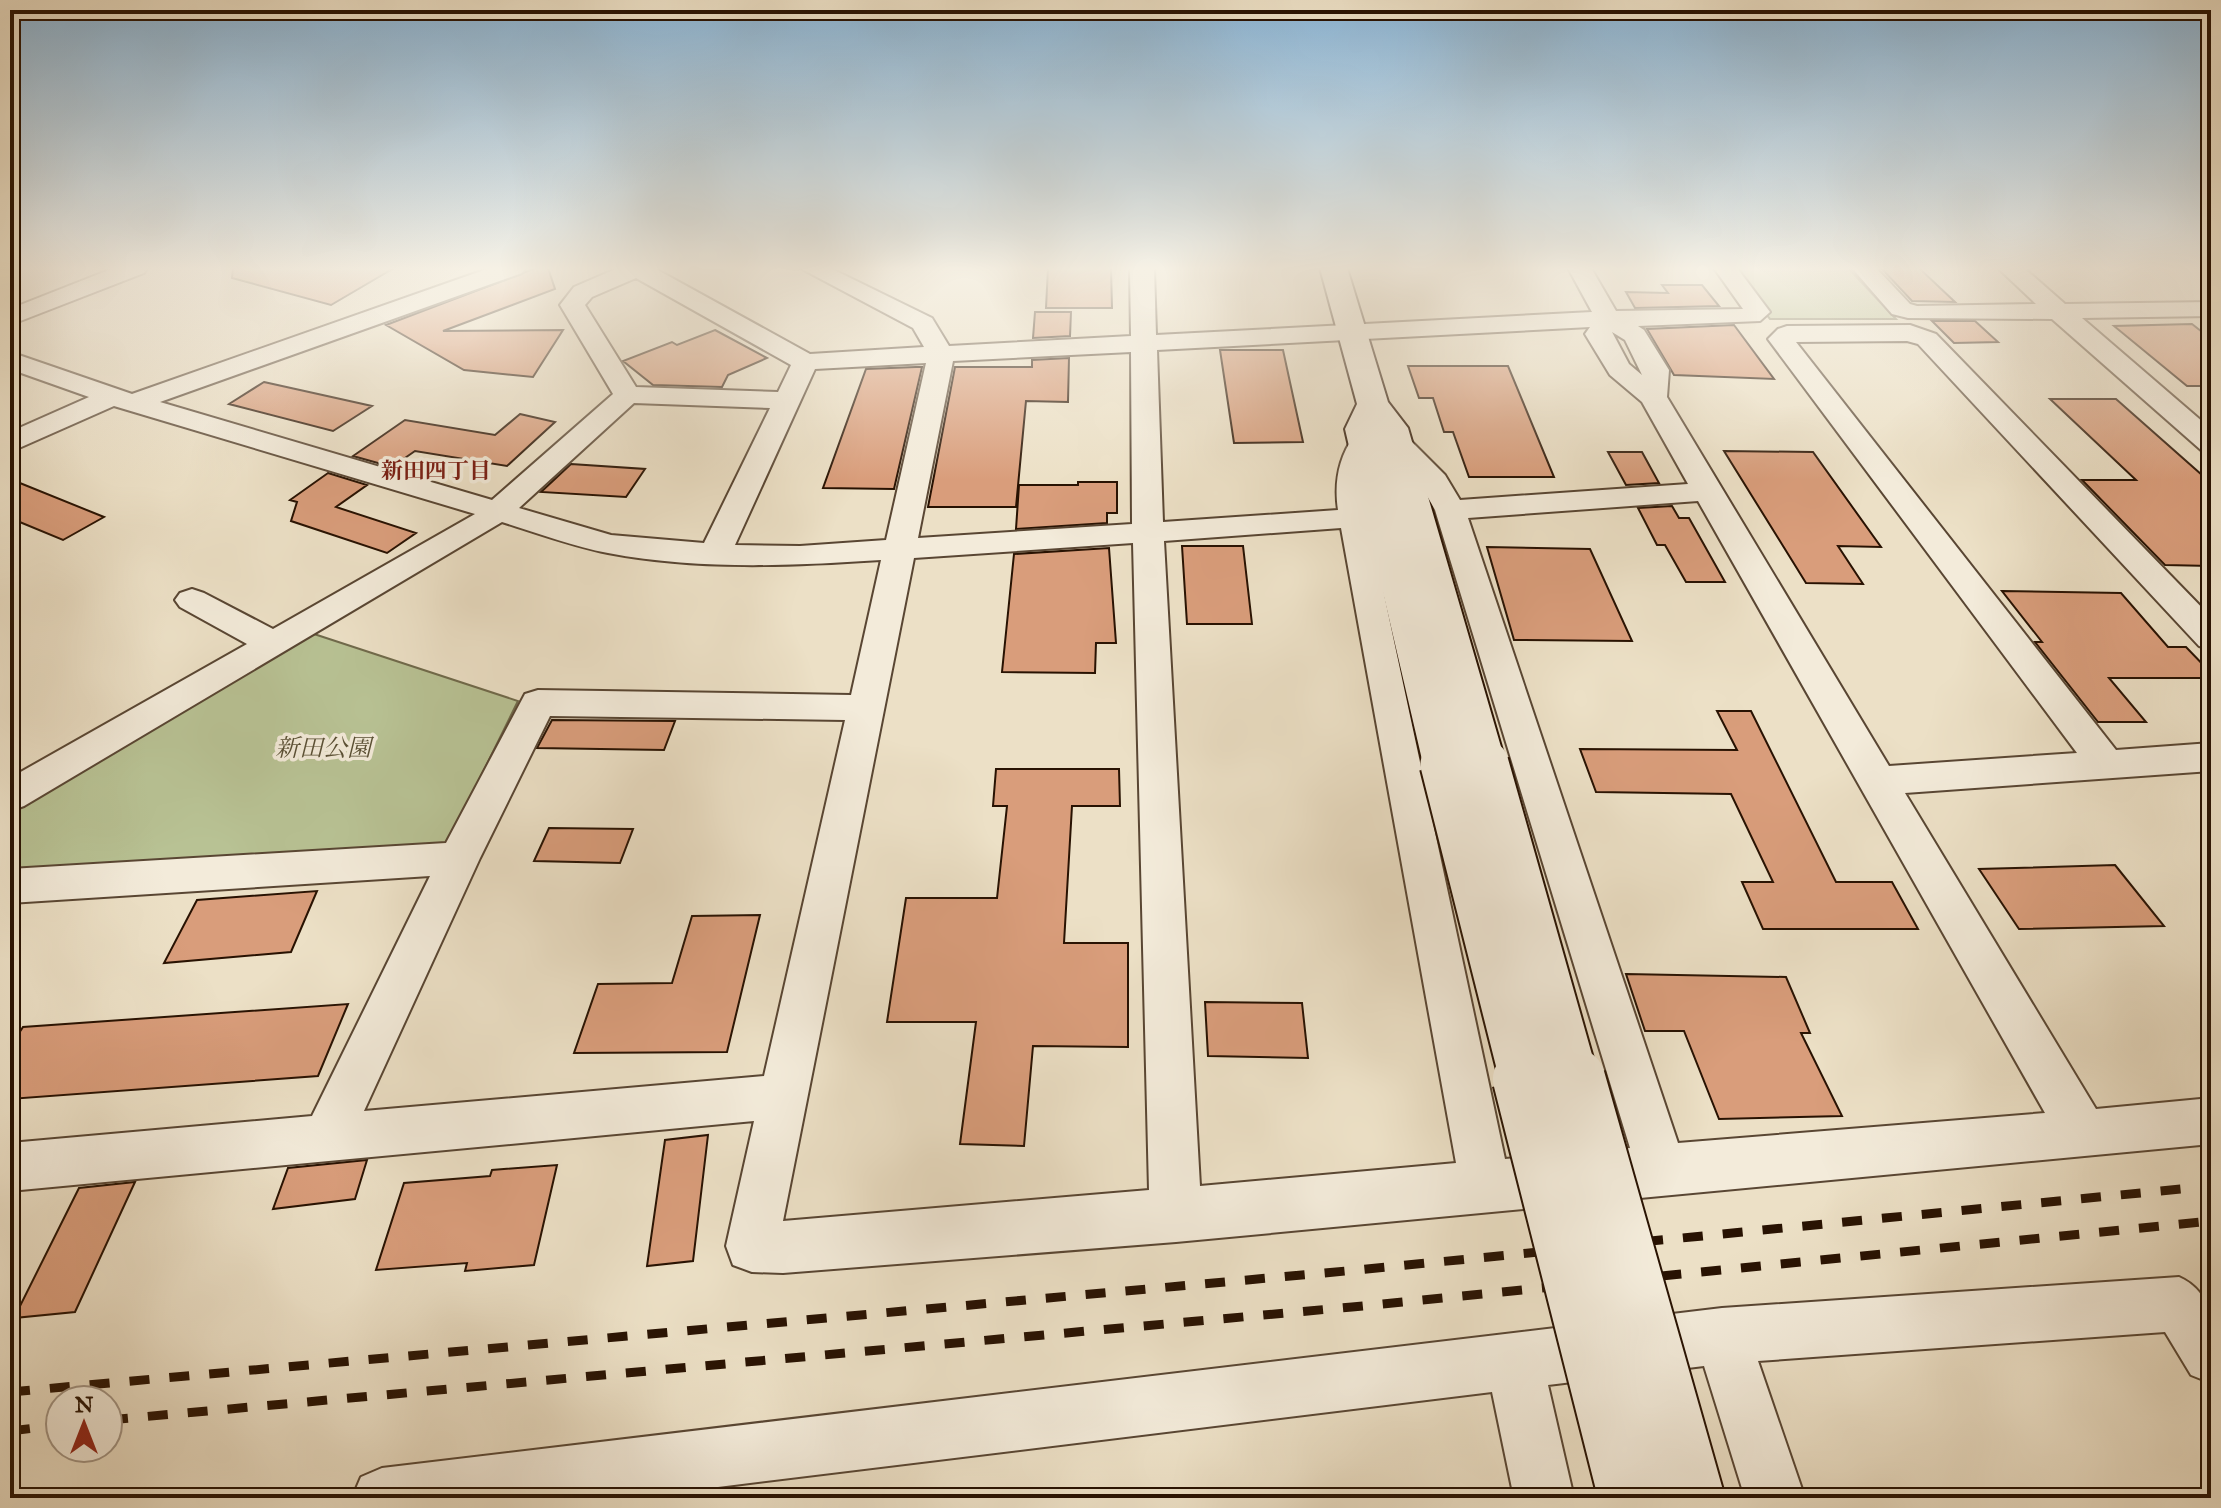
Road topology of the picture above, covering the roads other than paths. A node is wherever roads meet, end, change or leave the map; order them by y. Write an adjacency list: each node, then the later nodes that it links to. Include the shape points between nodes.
1 (305, 338): 17 (street)
2 (592, 338): 16 (street)
3 (763, 338): 15 (street)
4 (932, 338): 13 (street)
5 (1144, 338): 12 (street)
6 (1231, 338): 12 (street)
7 (1353, 338): 19 (street, via 1373,404 1361,429)
8 (1601, 338): 22 (street, via 1619,369 1653,397)
9 (1782, 338): 35 (street)
10 (1925, 338): 30 (street)
11 (2089, 338): 21 (street)
12 (1144, 343): 13 (street); 26 (street)
13 (941, 354): 15 (street); 27 (street)
14 (10, 360): 17 (street)
15 (805, 362): 18 (street)
16 (627, 395): 18 (street); 23 (street)
17 (122, 400): 20 (street); 23 (street)
18 (785, 400): 28 (street)
19 (1380, 442): 24 (street, via 1434,481); 25 (street, via 1349,483); 34 (street)
20 (10, 443)
21 (2211, 444)
22 (1710, 491): 24 (street); 36 (street)
23 (498, 510): 28 (street, via 609,544); 31 (street)
24 (1450, 510): 45 (street)
25 (1356, 518): 26 (street); 46 (street)
26 (1148, 533): 27 (street); 47 (street)
27 (898, 550): 28 (street); 32 (street)
28 (715, 554)
29 (192, 600): 31 (street)
30 (2211, 638)
31 (272, 643): 37 (street)
32 (865, 708): 38 (street, via 538,703); 40 (street)
33 (2211, 757): 35 (street)
34 (1464, 764): 54 (street, bridge); 55 (street, bridge)
35 (2107, 765): 36 (street)
36 (1878, 781): 42 (street)
37 (10, 796)
38 (459, 858): 39 (street); 43 (street)
39 (10, 886)
40 (783, 1096): 43 (street); 47 (street, via 752,1246)
41 (2211, 1121): 42 (street)
42 (2083, 1133): 45 (street)
43 (327, 1138): 44 (street)
44 (10, 1167)
45 (1661, 1167): 46 (street)
46 (1486, 1187): 47 (street)
47 (1176, 1216)
48 (1722, 1336): 49 (street, via 2179,1304); 50 (street); 56 (street)
49 (2211, 1355)
50 (1514, 1361): 51 (street); 53 (street)
51 (690, 1478): 52 (street)
52 (382, 1498)
53 (1544, 1498)
54 (1630, 1498)
55 (1693, 1498)
56 (1775, 1498)

